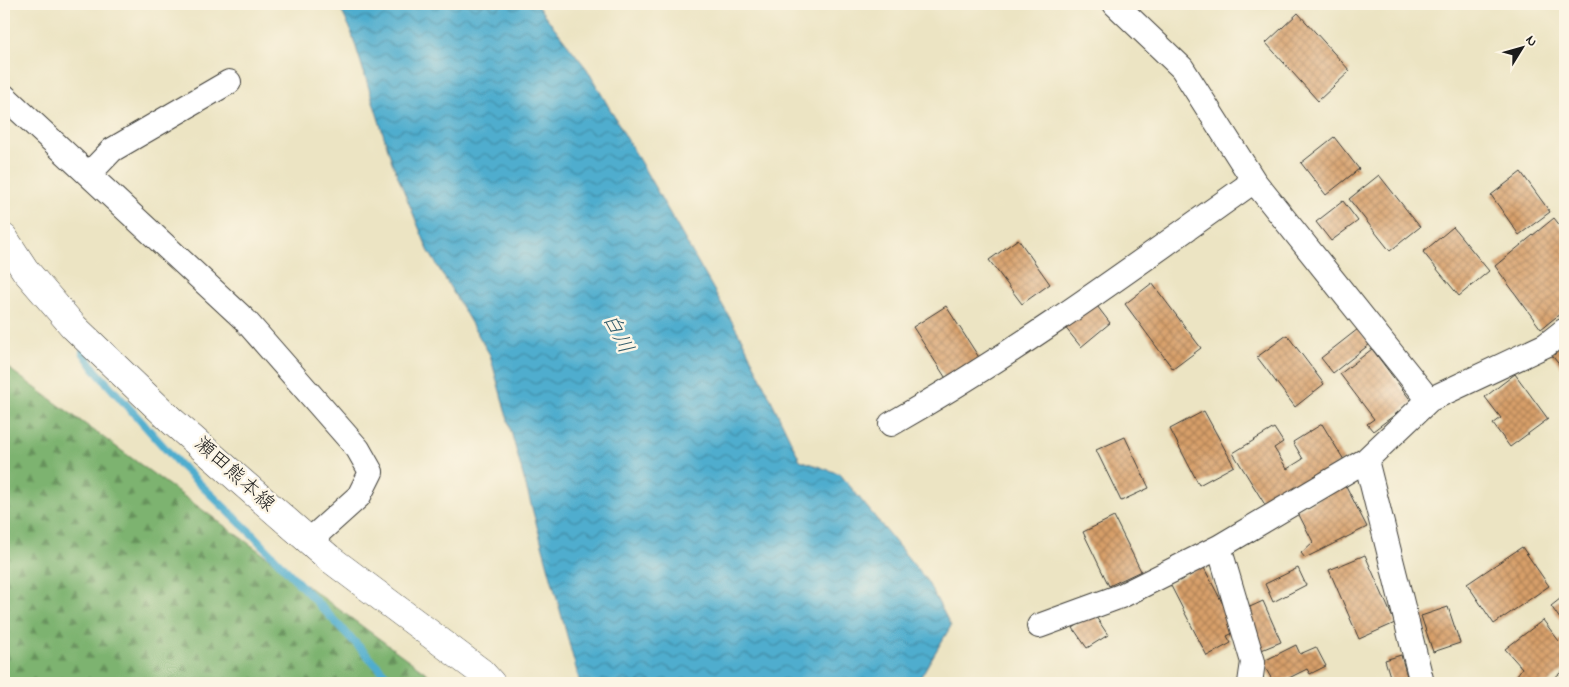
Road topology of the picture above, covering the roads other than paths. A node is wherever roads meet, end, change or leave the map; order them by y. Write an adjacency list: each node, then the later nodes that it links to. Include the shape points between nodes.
1 (1114, 4): 5 (street, via 1182,68)
2 (229, 82): 4 (street, via 112,150)
3 (4, 96): 4 (street)
4 (89, 174): 11 (street, via 246,320 358,449 372,472 360,496)
5 (1254, 181): 8 (street); 9 (street, via 1118,278 988,365)
6 (4, 238): 11 (main road, 瀬田熊本線, via 25,270 74,327 172,421)
7 (1565, 330): 8 (street, via 1546,345)
8 (1429, 400): 10 (street)
9 (892, 424)
10 (1366, 460): 12 (street); 16 (street)
11 (309, 541): 14 (main road, 瀬田熊本線, via 481,672)
12 (1219, 547): 13 (street, via 1121,596); 15 (street, via 1253,662)
13 (1039, 626)
14 (491, 683)
15 (1250, 683)
16 (1422, 683)

